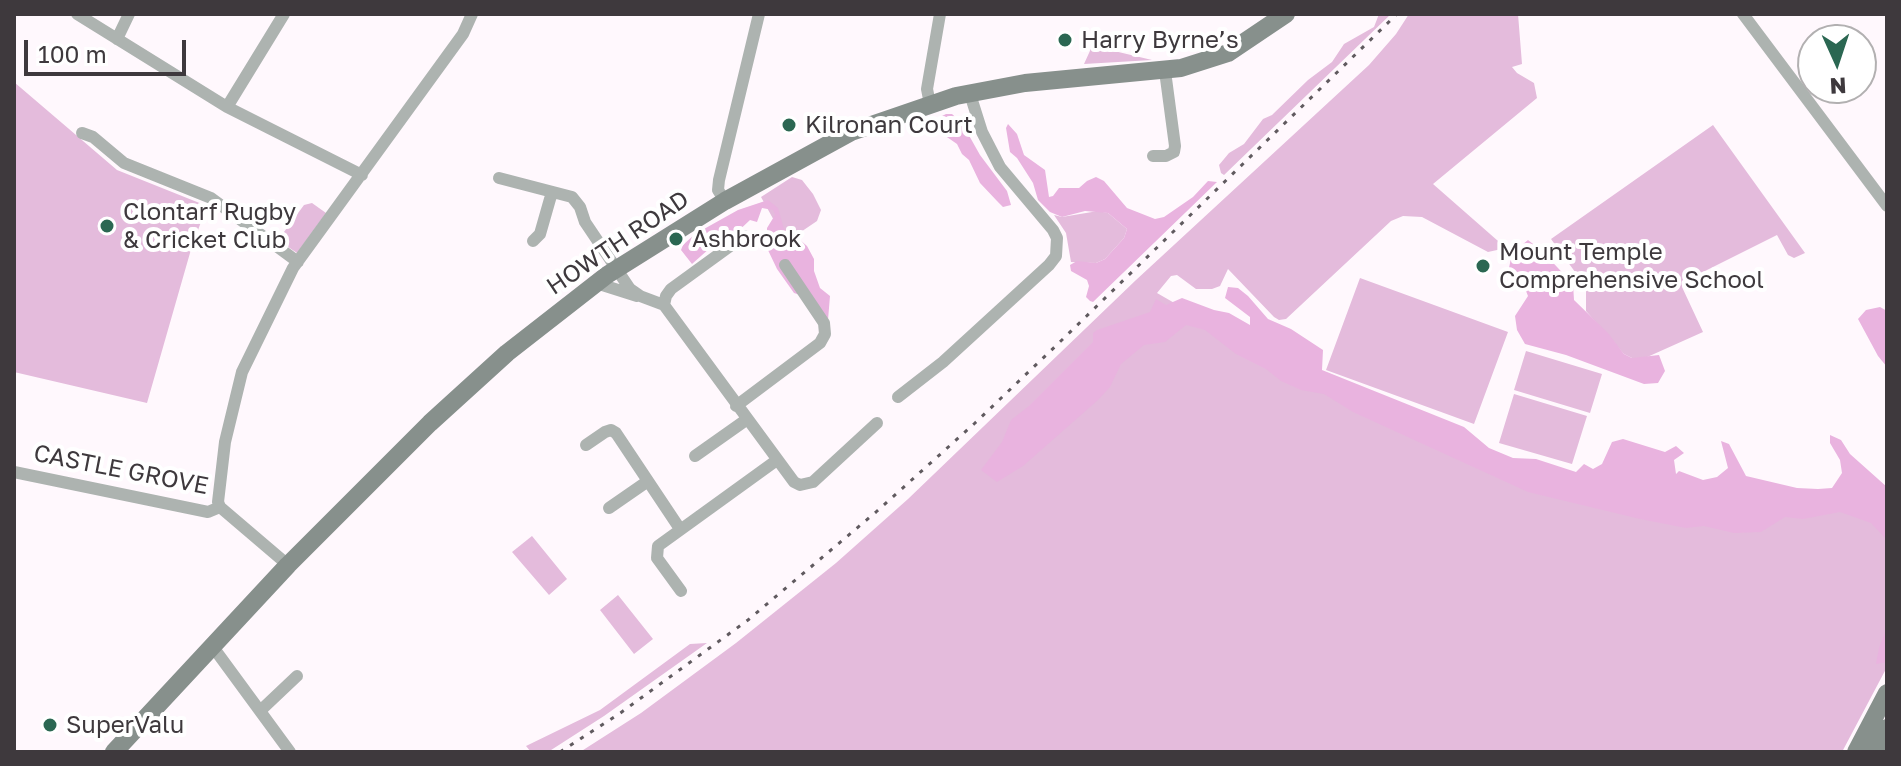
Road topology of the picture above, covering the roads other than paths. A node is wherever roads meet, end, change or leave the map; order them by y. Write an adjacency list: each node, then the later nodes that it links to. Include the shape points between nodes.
1 (77, 14): 9 (street)
2 (129, 14): 9 (street)
3 (284, 14): 13 (street)
4 (472, 14): 16 (street)
5 (759, 14): 19 (street, via 719,180)
6 (940, 14): 12 (street, via 927,89)
7 (1286, 14): 10 (main road, HOWTH ROAD, via 1228,53)
8 (1743, 14): 20 (street)
9 (117, 39): 13 (street)
10 (1165, 71): 11 (main road, HOWTH ROAD, via 1025,83); 15 (street, via 1175,146 1166,156)
11 (970, 94): 12 (main road, HOWTH ROAD); 29 (street, via 995,158 1053,230 1056,256)
12 (930, 104): 19 (main road, HOWTH ROAD, via 851,132)
13 (227, 107): 16 (street)
14 (82, 133): 23 (street, via 124,163 211,198)
15 (1153, 156)
16 (362, 175): 23 (street)
17 (499, 178): 18 (street)
18 (552, 192): 22 (street); 25 (street, via 577,202)
19 (725, 201): 25 (main road, HOWTH ROAD)
20 (1887, 206)
21 (744, 236): 28 (street, via 671,289)
22 (533, 241)
23 (298, 262): 38 (street, via 261,331 234,398 217,496)
24 (785, 265): 30 (street, via 824,323 825,334)
25 (617, 269): 26 (main road, HOWTH ROAD); 27 (street)
26 (596, 283): 27 (street); 41 (main road, HOWTH ROAD, via 450,404)
27 (640, 296): 28 (street)
28 (664, 305): 30 (street)
29 (898, 397)
30 (736, 406): 31 (street)
31 (746, 420): 34 (street); 35 (street)
32 (877, 423): 35 (street, via 806,485 794,482)
33 (586, 445): 37 (street, via 611,430)
34 (695, 456)
35 (777, 460): 40 (street)
36 (14, 472): 38 (street, CASTLE GROVE, via 208,512)
37 (648, 481): 39 (street); 40 (street)
38 (220, 507): 41 (street)
39 (609, 508)
40 (680, 529): 42 (street, via 656,552)
41 (288, 565): 43 (main road, HOWTH ROAD)
42 (681, 591)
43 (213, 647): 46 (street); 48 (main road, HOWTH ROAD)
44 (297, 676): 46 (street)
45 (1887, 693): 50 (main road)
46 (260, 711): 49 (street)
47 (1887, 728): 51 (main road)
48 (114, 752)
49 (290, 752)
50 (1856, 752)
51 (1875, 752)

